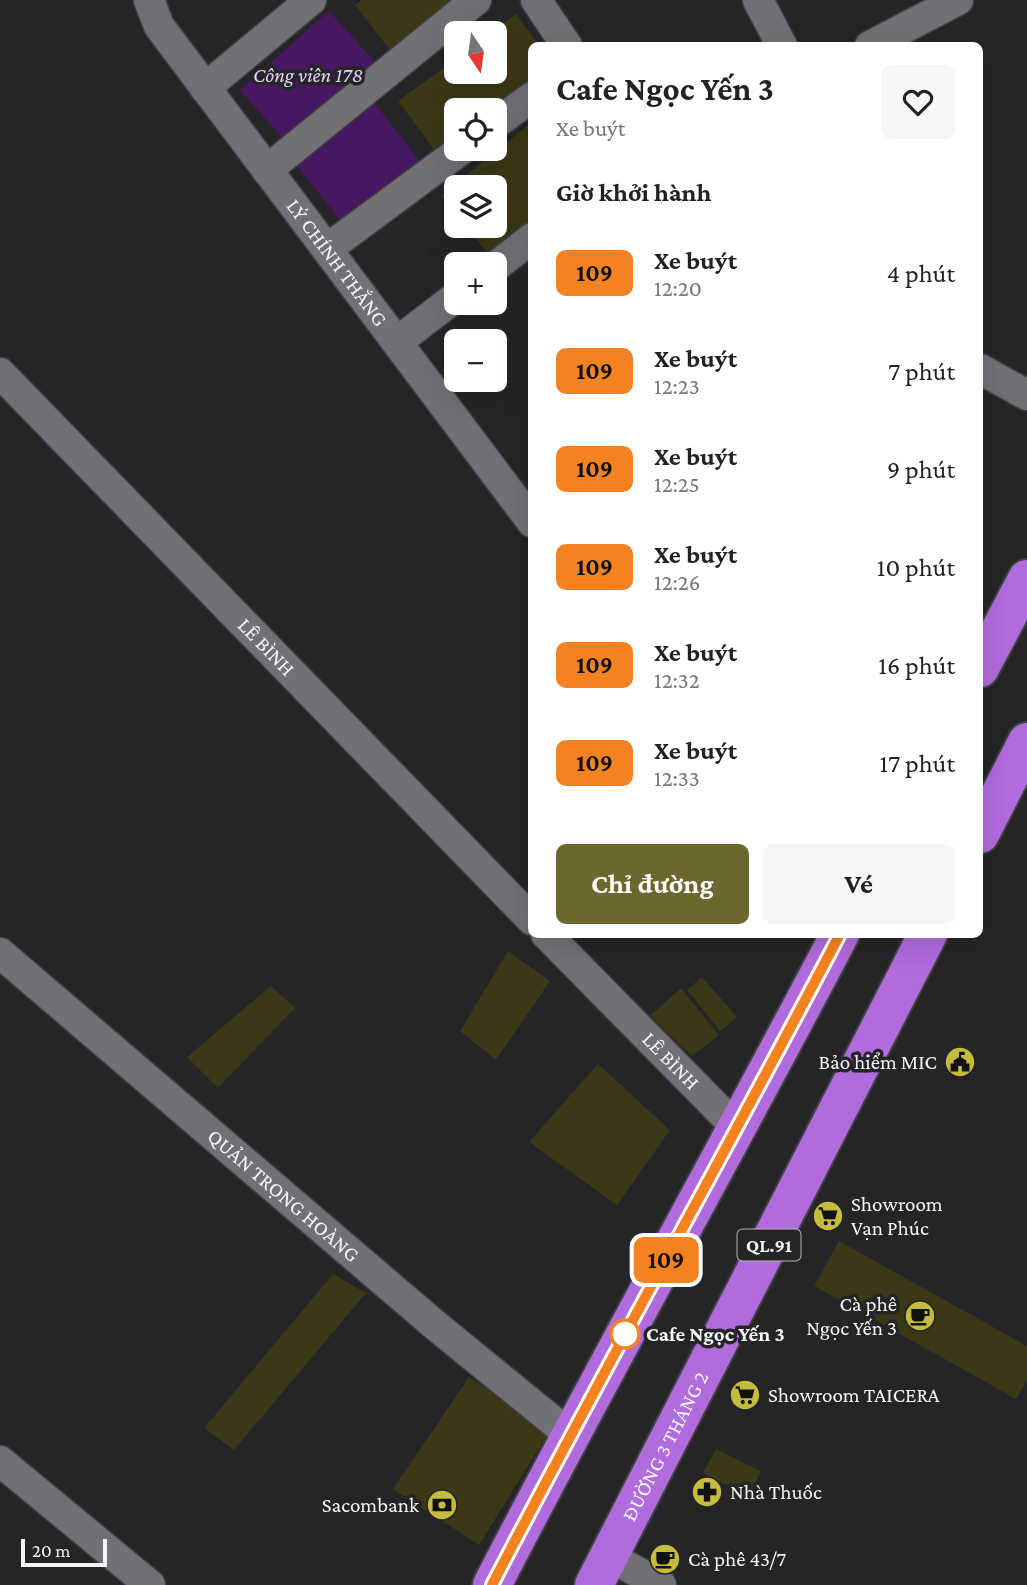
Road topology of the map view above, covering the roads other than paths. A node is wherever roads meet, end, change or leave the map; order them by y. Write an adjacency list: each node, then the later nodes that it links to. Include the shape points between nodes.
1 (149, 0): 10 (street, LÝ CHÍNH THẮNG, via 159,26)
2 (311, 0): 10 (street)
3 (476, 0): 14 (street)
4 (536, 0): 7 (street)
5 (758, 0): 8 (street)
6 (958, 0): 9 (street)
7 (563, 42)
8 (780, 42)
9 (878, 42)
10 (205, 89): 14 (street, LÝ CHÍNH THẮNG)
11 (528, 100): 12 (street)
12 (507, 115)
13 (446, 161): 16 (street)
14 (267, 170): 16 (street, LÝ CHÍNH THẮNG)
15 (528, 241): 17 (street)
16 (327, 249): 19 (street, LÝ CHÍNH THẮNG)
17 (507, 258)
18 (444, 306): 19 (street)
19 (397, 342): 23 (street, LÝ CHÍNH THẮNG)
20 (983, 371): 22 (street)
21 (0, 373): 28 (street, LÊ BÌNH)
22 (1027, 395)
23 (528, 513)
24 (1027, 579): 25 (highway)
25 (983, 662)
26 (1027, 742): 27 (highway)
27 (983, 828)
28 (528, 916)
29 (550, 938): 33 (street, LÊ BÌNH)
30 (838, 938): 33 (highway)
31 (926, 938): 36 (highway, ĐƯỜNG 3 THÁNG 2 / QL.91)
32 (0, 953): 34 (street, QUẢN TRỌNG HOÀNG)
33 (738, 1129): 34 (highway)
34 (570, 1435): 38 (highway)
35 (0, 1461): 37 (street)
36 (602, 1571): 39 (street)
37 (150, 1585)
38 (492, 1585)
39 (661, 1585)

